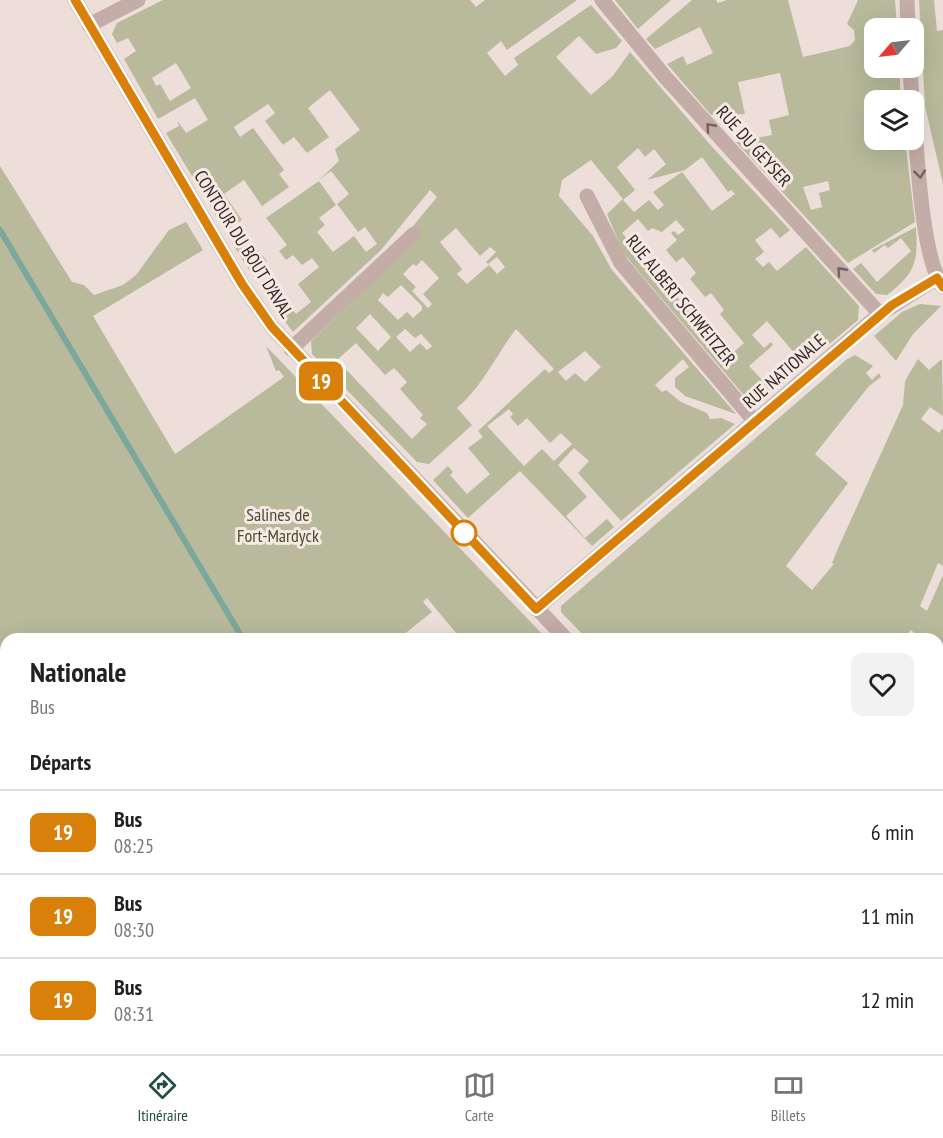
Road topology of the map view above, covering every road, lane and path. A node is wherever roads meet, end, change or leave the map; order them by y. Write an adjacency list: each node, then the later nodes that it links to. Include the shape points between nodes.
1 (75, 0): 6 (street, CONTOUR DU BOUT D'AVAL)
2 (138, 0): 6 (street)
3 (602, 0): 11 (street, RUE DU GEYSER, one-way to 3, via 666,78)
4 (907, 0): 5 (street)
5 (908, 18)
6 (89, 25): 12 (street, CONTOUR DU BOUT D'AVAL, via 242,284)
7 (918, 150): 10 (street, RUE NATIONALE, one-way to 10, via 929,254)
8 (587, 196): 13 (street, RUE ALBERT SCHWEITZER, via 621,263)
9 (414, 234): 12 (street)
10 (940, 283): 11 (street, RUE NATIONALE)
11 (880, 314): 13 (street, RUE NATIONALE)
12 (291, 349): 14 (street, CONTOUR DU BOUT D'AVAL)
13 (755, 422): 14 (street, RUE NATIONALE)
14 (536, 609): 15 (street, CONTOUR DU BOUT D'AVAL)
15 (560, 633)

